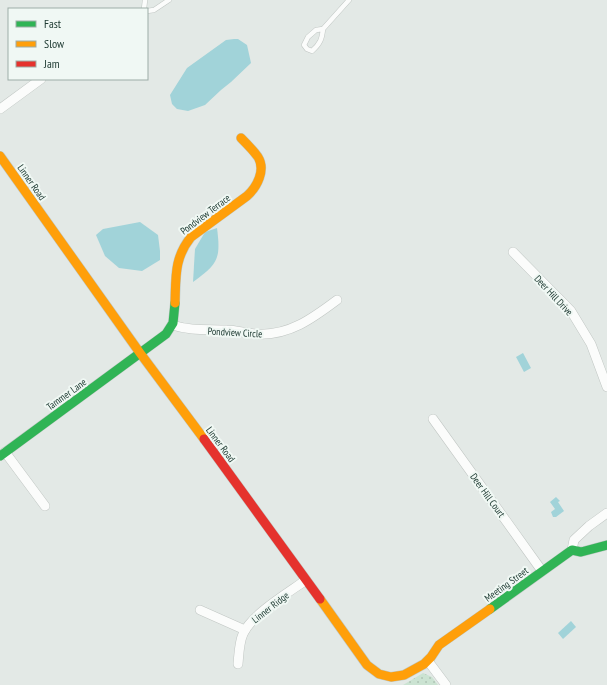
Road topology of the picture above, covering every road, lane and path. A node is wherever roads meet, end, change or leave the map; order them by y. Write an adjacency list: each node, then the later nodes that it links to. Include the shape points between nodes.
1 (169, 0): 3 (lane)
2 (349, 0): 4 (lane)
3 (148, 11)
4 (323, 29): 4 (lane, via 319,45 312,51 307,49 304,44 308,37 316,30)
5 (40, 80): 6 (street)
6 (0, 109)
7 (241, 138): 11 (street, Pondview Terrace, via 260,161 259,180 247,196 184,243 177,260)
8 (0, 156): 12 (street, Linner Road)
9 (513, 252): 13 (street, Deer Hill Drive, via 571,311 591,344)
10 (337, 300): 11 (street, Pondview Circle, via 303,324 275,333 194,330)
11 (172, 325): 12 (street, via 166,334)
12 (140, 353): 15 (street, Tammer Lane); 21 (street, Linner Road)
13 (607, 387)
14 (433, 419): 20 (street, Deer Hill Court)
15 (3, 454): 16 (street, Tammer Lane)
16 (45, 506)
17 (607, 513): 19 (street, via 574,540)
18 (607, 545): 19 (street, via 581,552)
19 (572, 550): 20 (street, Meeting Street)
20 (542, 571): 24 (street, Meeting Street, via 439,645)
21 (306, 580): 23 (street, Linner Ridge, via 251,621); 24 (street, Linner Road, via 367,665 376,673 390,678 403,676)
22 (200, 610): 23 (street)
23 (246, 630): 25 (street, Linner Ridge, via 239,647)
24 (428, 661): 26 (street)
25 (238, 664)
26 (446, 685)

